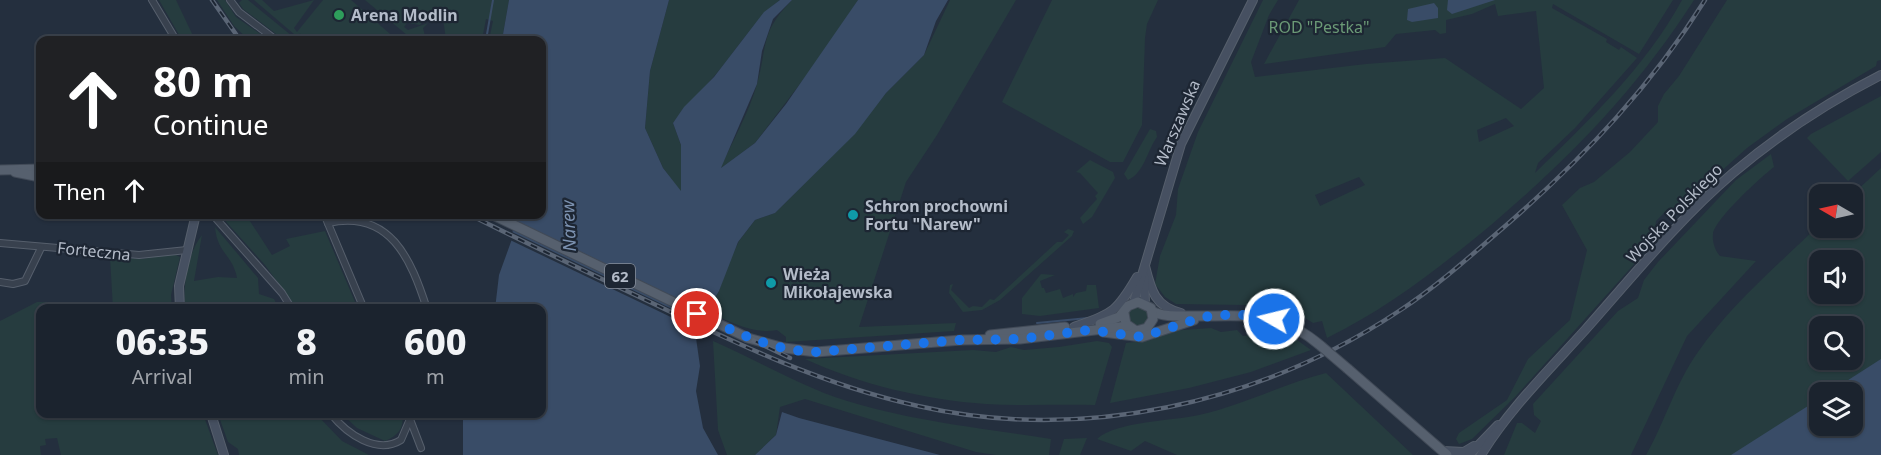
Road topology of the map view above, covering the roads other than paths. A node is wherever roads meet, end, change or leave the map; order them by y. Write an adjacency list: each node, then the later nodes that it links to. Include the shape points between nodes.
1 (152, 0): 4 (street)
2 (231, 0): 5 (street, via 239,12)
3 (1253, 0): 20 (main road, Warszawska, via 1181,144)
4 (174, 36)
5 (271, 36)
6 (1881, 75): 36 (main road, Wojska Polskiego, via 1807,117 1732,174 1684,221)
7 (36, 169): 8 (main road)
8 (5, 170): 9 (main road)
9 (36, 176)
10 (195, 219): 19 (main road)
11 (216, 219): 25 (street)
12 (326, 219): 16 (street)
13 (352, 219): 16 (street)
14 (352, 219): 27 (street, via 384,231 395,240)
15 (501, 219): 35 (main road, 62, bridge, via 743,336 789,349 826,351)
16 (328, 223): 26 (street)
17 (0, 243): 18 (street, Forteczna)
18 (41, 248): 19 (street, Forteczna, via 139,255); 21 (street, via 25,281)
19 (188, 250): 24 (main road, via 179,286)
20 (1144, 263): 22 (main road, Warszawska); 23 (main road, Warszawska); 30 (main road, via 1156,300 1172,311); 33 (main road, via 1118,307 1100,319)
21 (0, 282)
22 (1134, 302): 23 (main road); 29 (main road, 62)
23 (1145, 303): 28 (main road)
24 (180, 304)
25 (289, 304)
26 (362, 304)
27 (425, 304)
28 (1152, 311): 30 (main road, 62); 31 (main road)
29 (1124, 313): 32 (main road); 33 (main road, 62, via 1111,321)
30 (1196, 318): 31 (main road, 62); 34 (main road, 62, via 1142,337); 43 (main road, 62, bridge, via 1236,314 1274,319 1302,332)
31 (1152, 323): 32 (main road, 62, via 1140,331)
32 (1128, 326): 34 (main road, 62)
33 (1074, 327): 35 (main road, 62)
34 (1089, 330): 35 (main road, 62, via 1020,339)
35 (961, 340)
36 (1518, 406): 41 (main road, Wojska Polskiego); 46 (main road, Wojska Polskiego)
37 (212, 418): 44 (main road)
38 (335, 418): 39 (street, via 345,429 375,446 393,446 401,440)
39 (408, 418)
40 (410, 418): 42 (street)
41 (1477, 445): 43 (main road, via 1464,452); 45 (main road, Wojska Polskiego)
42 (422, 448)
43 (1445, 453)
44 (224, 455)
45 (1469, 455)
46 (1481, 455)

